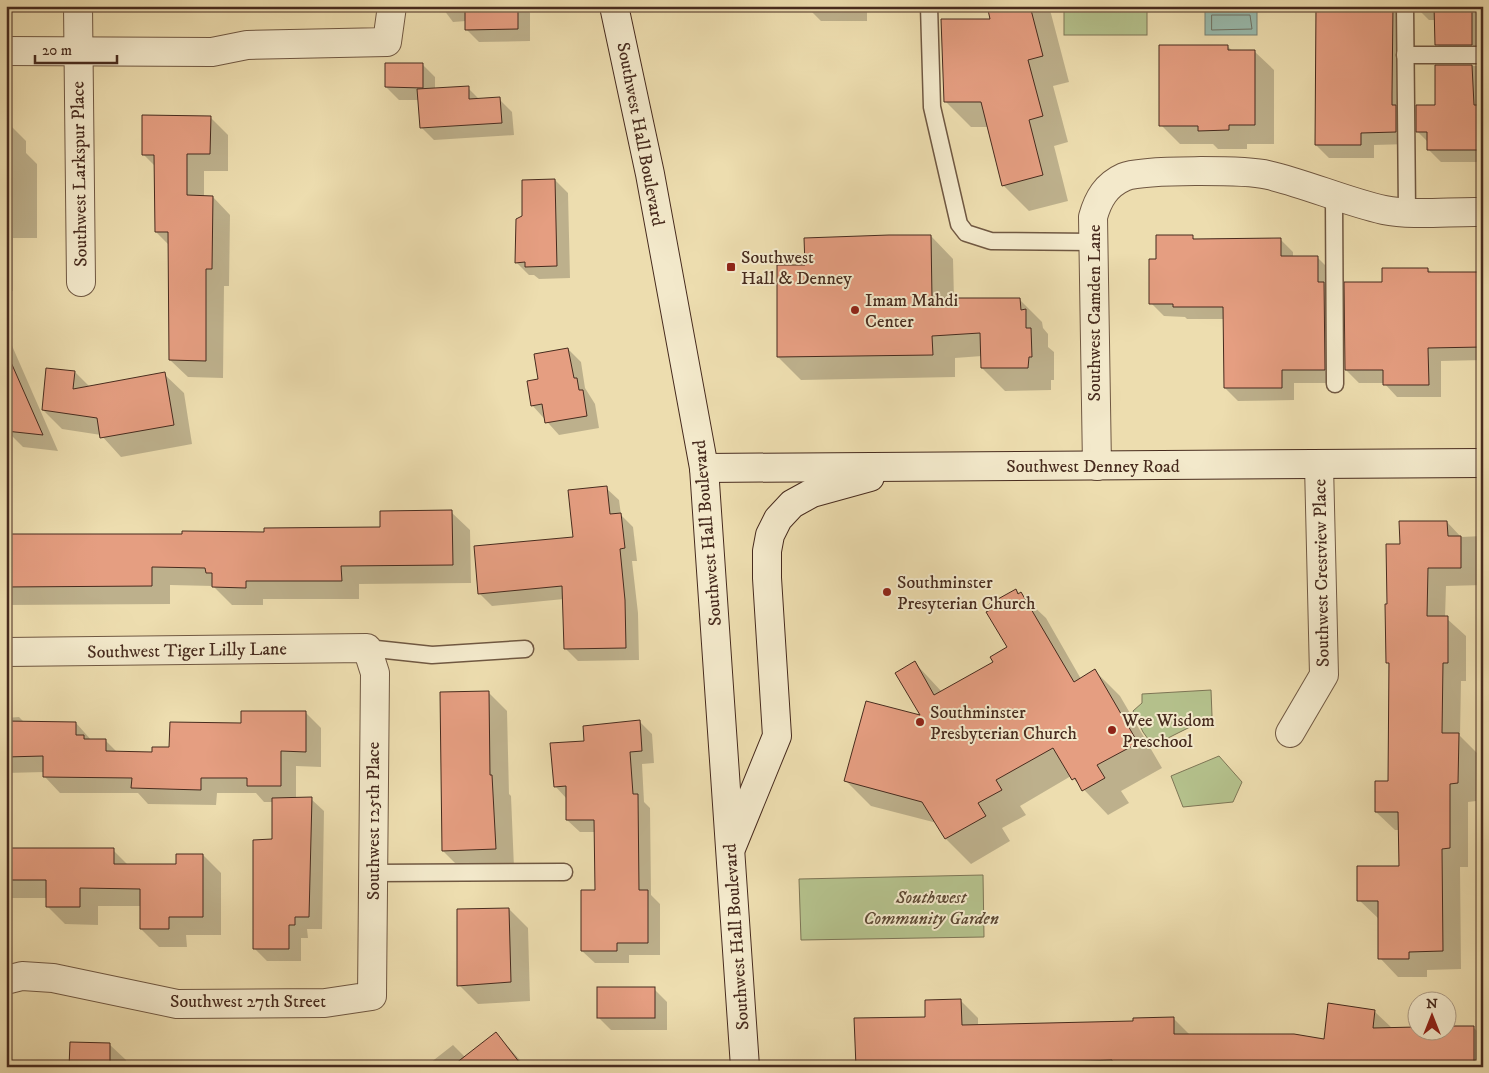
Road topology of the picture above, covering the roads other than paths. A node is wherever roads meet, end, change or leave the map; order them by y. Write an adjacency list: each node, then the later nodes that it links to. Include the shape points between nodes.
1 (78, 6): 6 (street, Southwest Larkspur Place)
2 (392, 6): 6 (street, via 387,42 247,45 212,52)
3 (614, 6): 20 (street, Southwest Hall Boulevard, via 650,174)
4 (929, 6): 13 (lane, via 932,108 962,228 976,238 991,241)
5 (1405, 6): 8 (lane)
6 (77, 50): 7 (street); 14 (street, Southwest Larkspur Place)
7 (6, 51)
8 (1405, 55): 9 (lane); 11 (lane)
9 (1483, 55)
10 (1334, 197): 11 (street, Southwest Camden Lane, via 1387,210); 13 (street, Southwest Camden Lane, via 1267,175 1144,172 1125,176 1099,197 1093,217); 15 (lane)
11 (1407, 211): 12 (street, Southwest Camden Lane)
12 (1483, 212)
13 (1094, 242): 19 (street, Southwest Camden Lane)
14 (81, 282)
15 (1335, 384)
16 (1483, 463): 17 (street, Southwest Denney Road)
17 (1319, 465): 19 (street, Southwest Denney Road); 24 (street, Southwest Crestview Place, via 1324,675)
18 (907, 466): 19 (street, Southwest Denney Road); 20 (street, Southwest Denney Road); 25 (street, via 812,493 792,504 778,519 770,535 767,578 777,736)
19 (1097, 466)
20 (704, 468): 25 (street, Southwest Hall Boulevard)
21 (367, 648): 22 (lane, via 432,655); 23 (street, Southwest Tiger Lilly Lane); 27 (street, Southwest 125th Place, via 375,673)
22 (524, 649)
23 (6, 652)
24 (1290, 733)
25 (729, 851): 30 (street, Southwest Hall Boulevard)
26 (564, 872): 27 (lane)
27 (373, 873): 29 (street, Southwest 125th Place)
28 (6, 980): 29 (street, Southwest 27th Street, via 22,976 53,978 177,1004 325,1003)
29 (372, 996)
30 (746, 1067)

